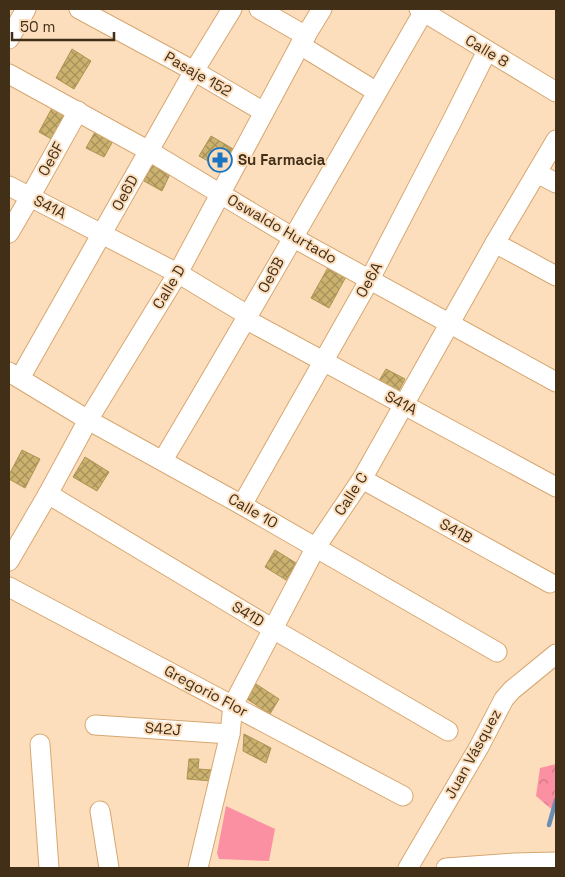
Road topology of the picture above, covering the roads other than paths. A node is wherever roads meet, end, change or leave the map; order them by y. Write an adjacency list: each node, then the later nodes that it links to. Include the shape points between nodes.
1 (26, 9): 7 (street)
2 (79, 9): 10 (street, Pasaje 152)
3 (232, 9): 10 (street, Oe6D)
4 (259, 9): 8 (street)
5 (322, 9): 8 (street, Calle D)
6 (427, 11): 9 (street, Calle 8); 12 (street, Oe6B)
7 (9, 39)
8 (303, 40): 12 (street); 15 (street, Calle D)
9 (486, 51): 13 (street, Calle 8); 29 (street, Oe6A)
10 (194, 71): 15 (street, Pasaje 152); 17 (street, Oe6D)
11 (9, 74): 14 (street, Oswaldo Hurtado)
12 (377, 92): 25 (street, Oe6B)
13 (556, 92)
14 (78, 111): 17 (street, Oswaldo Hurtado); 22 (street, Oe6F)
15 (264, 112): 21 (street, Calle D)
16 (556, 140): 18 (street, Calle C)
17 (149, 151): 21 (street, Oswaldo Hurtado); 24 (street, Oe6D)
18 (537, 173): 19 (street); 26 (street, Calle C)
19 (556, 183)
20 (9, 186): 22 (street, S41A)
21 (220, 194): 25 (street, Oswaldo Hurtado); 27 (street, Calle D)
22 (30, 197): 23 (street, Oe6F); 24 (street, S41A)
23 (9, 233)
24 (103, 234): 27 (street, S41A); 33 (street, Oe6D)
25 (292, 237): 29 (street, Oswaldo Hurtado); 30 (street, Oe6B)
26 (495, 243): 28 (street); 31 (street, Calle C)
27 (178, 273): 30 (street, S41A); 36 (street, Calle D)
28 (556, 276)
29 (370, 279): 31 (street, Oswaldo Hurtado); 32 (street, Oe6A)
30 (248, 318): 32 (street, S41A); 37 (street, Oe6B)
31 (449, 324): 34 (street, Oswaldo Hurtado); 35 (street, Calle C)
32 (323, 361): 35 (street, S41A); 41 (street, Oe6A)
33 (12, 375): 36 (street, Calle 10)
34 (556, 382)
35 (404, 404): 38 (street, Calle C); 39 (street, S41A)
36 (88, 420): 37 (street, Calle 10); 40 (street, Calle D)
37 (163, 460): 41 (street, Calle 10)
38 (362, 479): 42 (street, Calle C); 44 (street, S41B)
39 (556, 487)
40 (48, 494): 43 (street, Calle D); 46 (street, S41D)
41 (242, 504): 42 (street, Calle 10)
42 (316, 547): 46 (street, Calle C); 47 (street, Calle 10)
43 (9, 561)
44 (550, 583)
45 (9, 587): 49 (street, Gregorio Flor)
46 (273, 629): 49 (street, Calle C); 51 (street, S41D)
47 (497, 652)
48 (556, 654): 61 (street, Juan Vásquez, via 504,699)
49 (233, 705): 52 (street, Calle C); 54 (street, Gregorio Flor)
50 (95, 725): 52 (street, S42J)
51 (448, 732)
52 (230, 734): 60 (street, Calle C)
53 (40, 744): 58 (street)
54 (403, 796)
55 (100, 811): 59 (street)
56 (556, 862): 57 (street)
57 (514, 866): 62 (street)
58 (49, 868)
59 (109, 868)
60 (198, 868)
61 (408, 868)
62 (446, 868)

